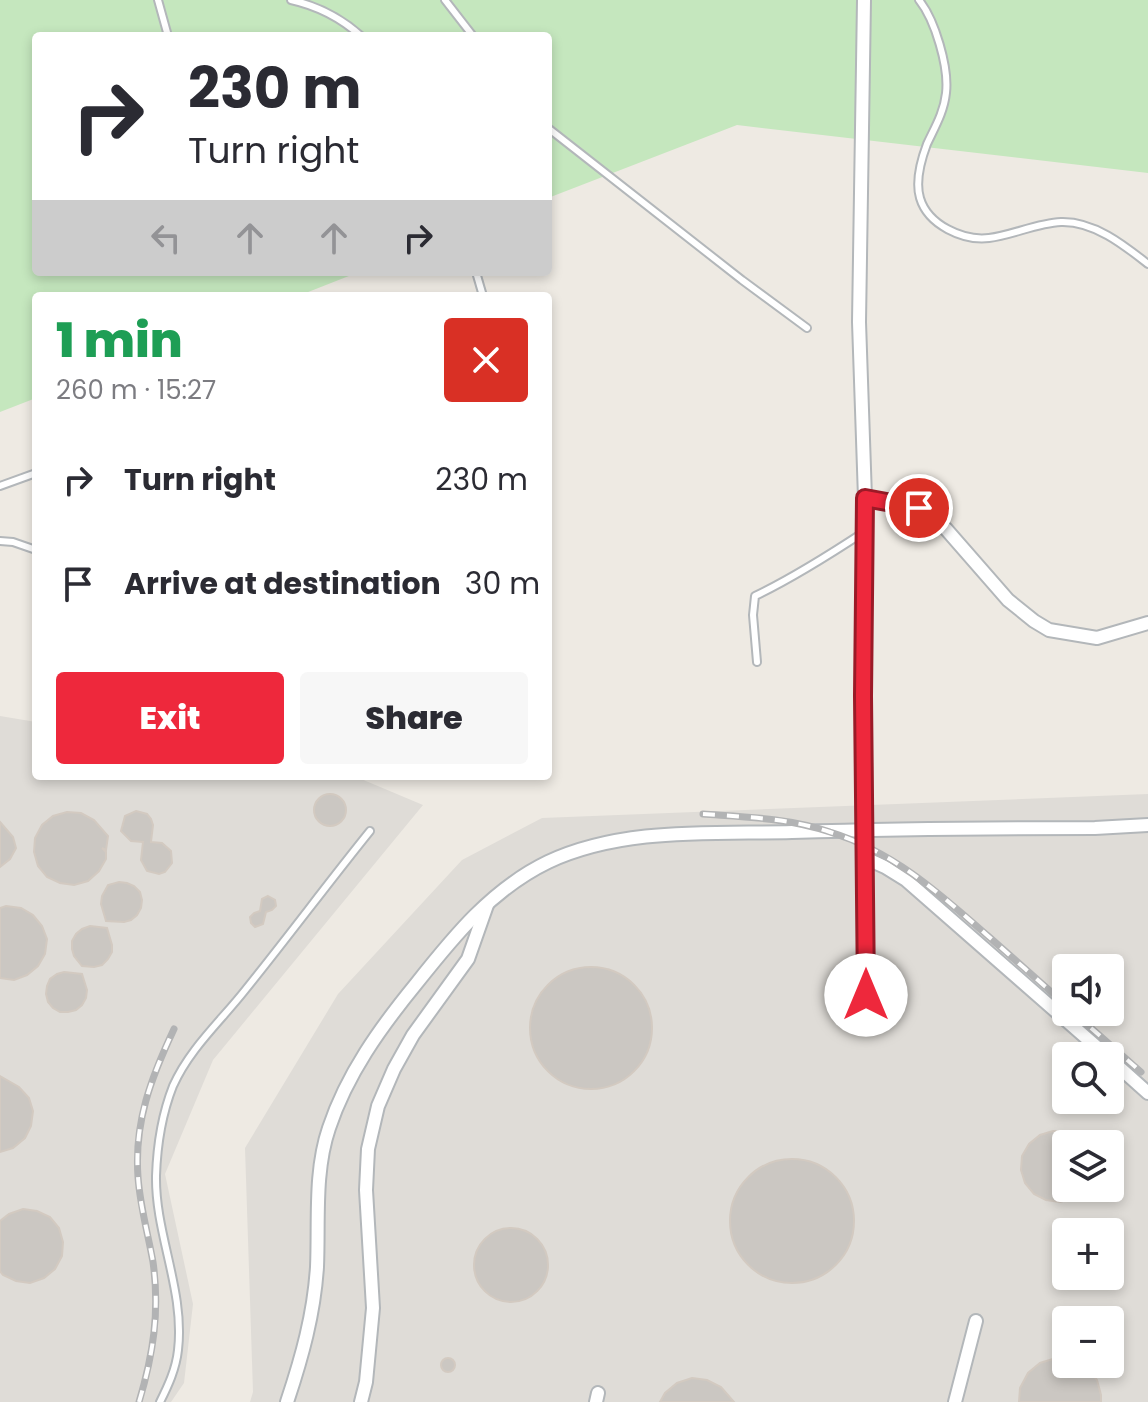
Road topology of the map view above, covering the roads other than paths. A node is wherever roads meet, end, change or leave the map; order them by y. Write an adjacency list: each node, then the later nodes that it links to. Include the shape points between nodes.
1 (158, 0): 6 (lane)
2 (291, 0): 7 (lane, via 327,12)
3 (445, 0): 8 (lane)
4 (864, 0): 14 (street, via 859,322)
5 (919, 0): 10 (lane, via 939,42 947,91 918,177 920,199 931,216 945,230 968,238 987,239 1061,222 1084,225)
6 (165, 32)
7 (356, 32)
8 (470, 32)
9 (552, 131): 11 (lane)
10 (1148, 264)
11 (807, 328)
12 (32, 474): 13 (lane)
13 (0, 486)
14 (865, 498): 15 (street); 18 (street, via 919,508 946,529 1008,600 1049,630 1097,638)
15 (864, 532): 19 (lane, via 755,596); 21 (street)
16 (0, 541): 17 (lane)
17 (32, 549)
18 (1148, 623)
19 (757, 662)
20 (1148, 825): 21 (street)
21 (864, 830): 23 (street); 24 (street, via 630,838 547,863)
22 (370, 831): 30 (lane, via 188,1058 173,1087 156,1176 179,1338)
23 (865, 858): 25 (street); 26 (street, via 906,880)
24 (488, 901): 31 (street, via 389,1018 366,1051 328,1130 320,1171 311,1317); 32 (street, via 468,959 413,1035 378,1106 368,1149 373,1308)
25 (866, 995)
26 (1091, 1042)
27 (1124, 1071): 28 (street)
28 (1148, 1093)
29 (976, 1321): 33 (street)
30 (160, 1402)
31 (287, 1402)
32 (361, 1402)
33 (955, 1402)

